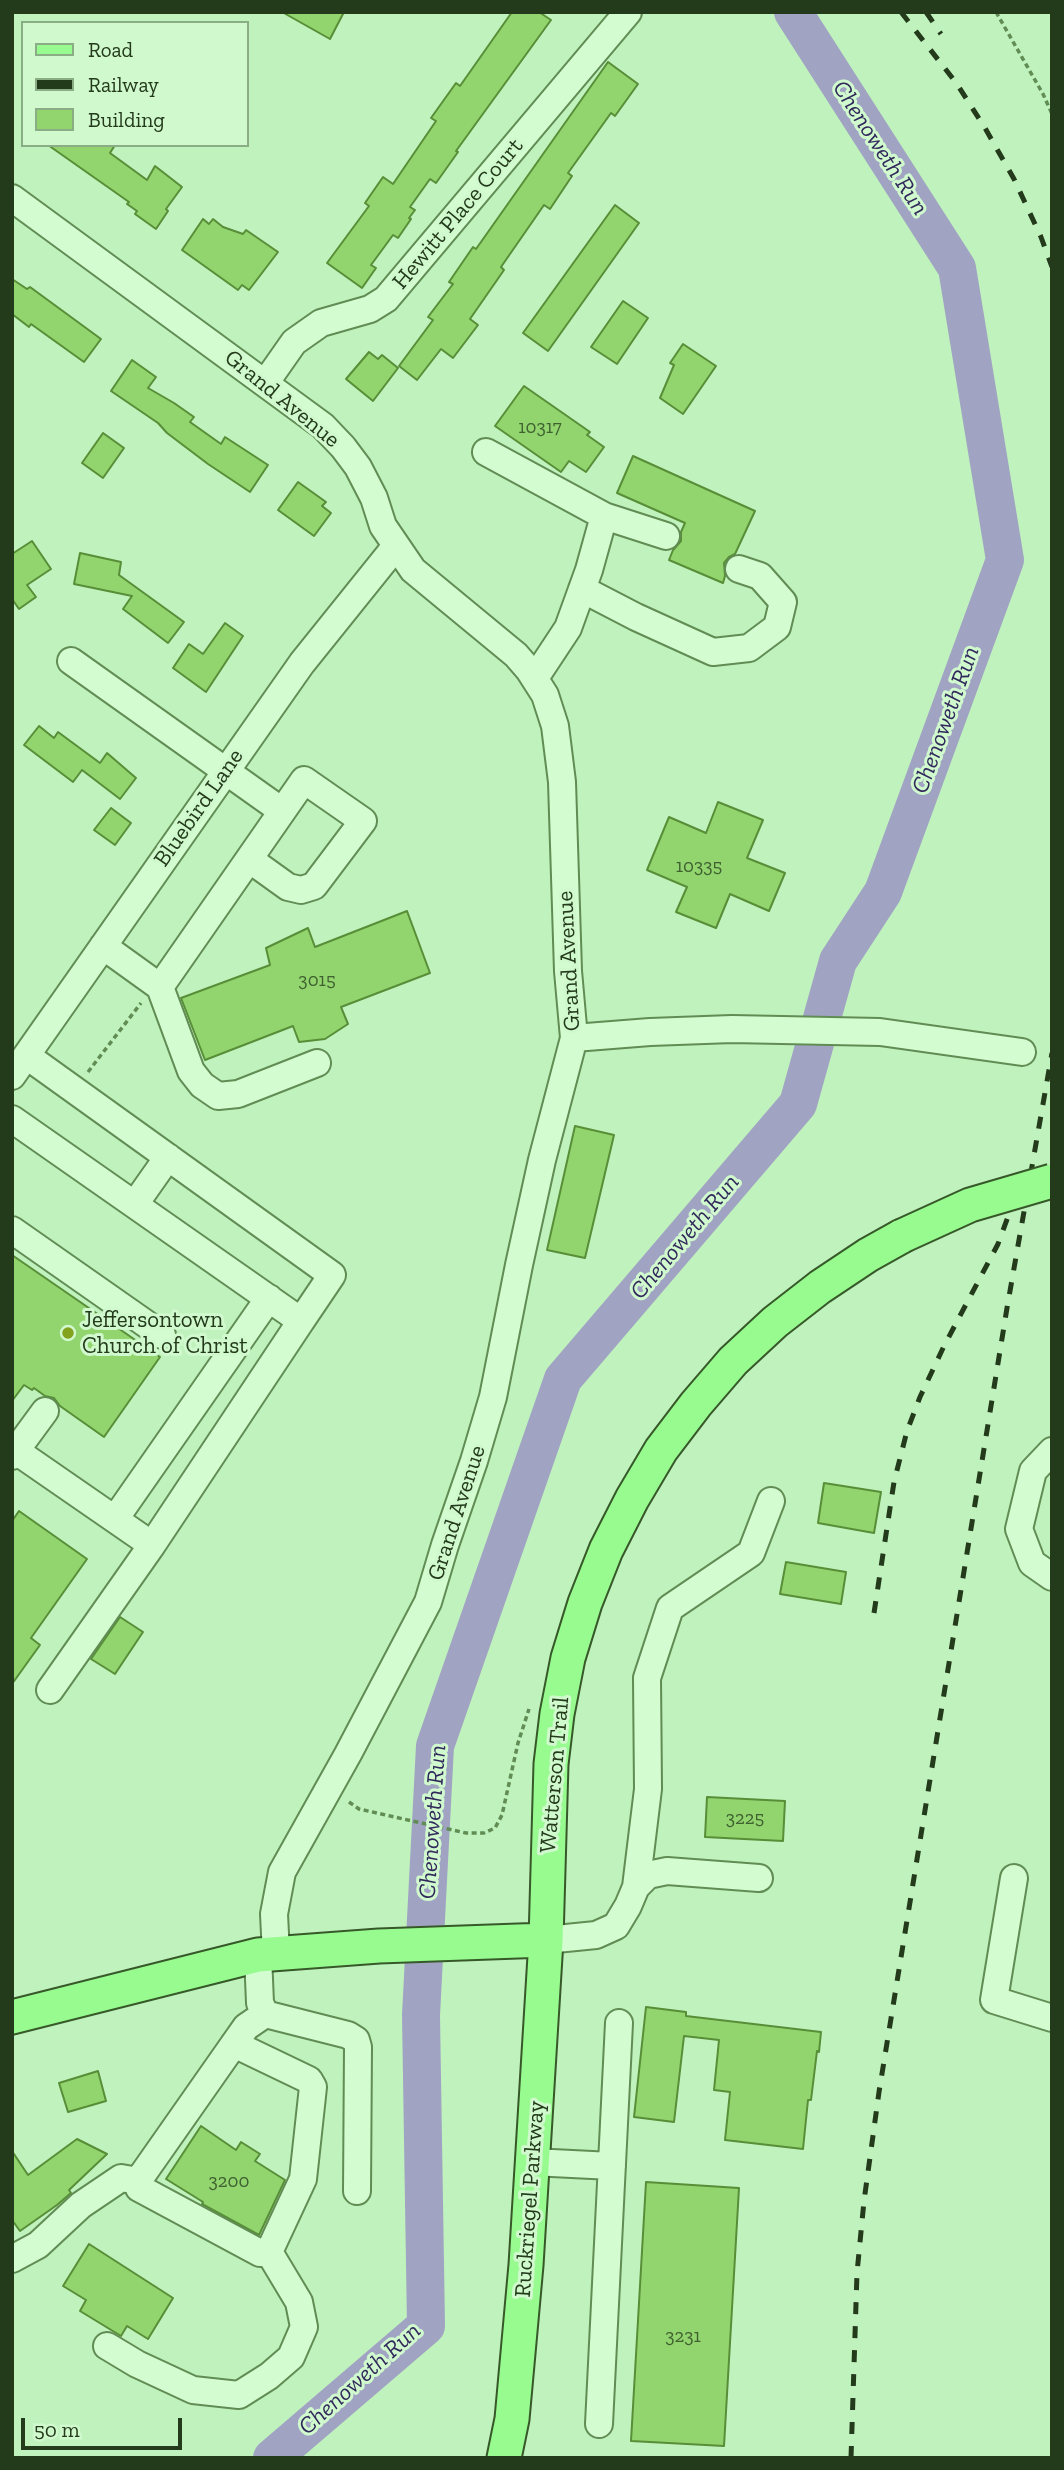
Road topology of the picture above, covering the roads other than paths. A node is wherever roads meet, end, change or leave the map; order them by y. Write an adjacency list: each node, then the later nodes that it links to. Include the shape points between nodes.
1 (628, 12): 3 (street, Hewitt Place Court, via 386,299 370,309 321,323 294,342)
2 (12, 198): 3 (street, Grand Avenue)
3 (266, 382): 7 (street, Grand Avenue, via 314,418 359,467)
4 (486, 452): 5 (street)
5 (604, 516): 6 (street); 9 (street)
6 (666, 537)
7 (396, 546): 11 (street, Grand Avenue, via 413,570 516,655); 12 (street, Bluebird Lane, via 302,663)
8 (739, 569): 9 (street, via 760,576 783,602 777,627 749,648 713,652)
9 (582, 589): 11 (street, via 568,628)
10 (71, 661): 12 (street)
11 (535, 678): 17 (street, Grand Avenue, via 555,726 562,782)
12 (224, 771): 13 (street); 15 (street, Bluebird Lane)
13 (282, 811): 14 (street); 14 (street, via 304,780 363,821 314,886 288,887)
14 (249, 859): 16 (street)
15 (103, 946): 16 (street); 20 (street, Bluebird Lane)
16 (158, 986): 19 (street, via 191,1071 218,1096 238,1094)
17 (574, 1038): 18 (street, via 732,1029 880,1032); 41 (street, Grand Avenue, via 531,1212 493,1397 428,1602 282,1872)
18 (1022, 1052)
19 (317, 1063)
20 (19, 1066): 22 (street, via 74,1090)
21 (12, 1119): 24 (street)
22 (168, 1157): 24 (street); 27 (street, via 332,1275)
23 (1052, 1181): 40 (main road, Watterson Trail, bridge, via 970,1205 902,1236 820,1287 733,1361 662,1450 606,1550 568,1657 551,1764)
24 (135, 1205): 26 (street)
25 (12, 1230): 28 (street)
26 (269, 1298): 27 (street); 33 (street)
27 (301, 1321): 34 (street)
28 (162, 1335)
29 (46, 1411): 31 (street)
30 (1052, 1451): 35 (street, via 1033,1471 1019,1529 1032,1563)
31 (14, 1454): 33 (street)
32 (771, 1501): 39 (street, via 751,1553 670,1608 647,1678 648,1790)
33 (115, 1519): 34 (street)
34 (152, 1545): 36 (street)
35 (1052, 1577)
36 (50, 1690)
37 (760, 1878): 39 (street, via 667,1871 648,1875)
38 (1014, 1878): 44 (street, via 994,2000)
39 (636, 1887): 40 (street, via 616,1926 596,1935)
40 (546, 1940): 41 (main road); 47 (main road, Ruckriegel Parkway)
41 (267, 1954): 42 (street, Grand Avenue, via 260,2003); 43 (main road)
42 (265, 2014): 46 (street); 50 (street, via 356,2040)
43 (12, 2017)
44 (1052, 2018)
45 (619, 2023): 48 (street)
46 (234, 2044): 49 (street); 51 (street, via 309,2080 313,2087 303,2179)
47 (532, 2162): 48 (street); 55 (main road, Ruckriegel Parkway, via 521,2334)
48 (612, 2166): 54 (street)
49 (138, 2181): 51 (street, via 139,2188 260,2253); 52 (street, via 121,2178 81,2205 38,2245)
50 (357, 2191)
51 (269, 2252): 53 (street, via 299,2302 304,2327 291,2357 239,2395 193,2390)
52 (12, 2259)
53 (107, 2346)
54 (598, 2424)
55 (504, 2458)

